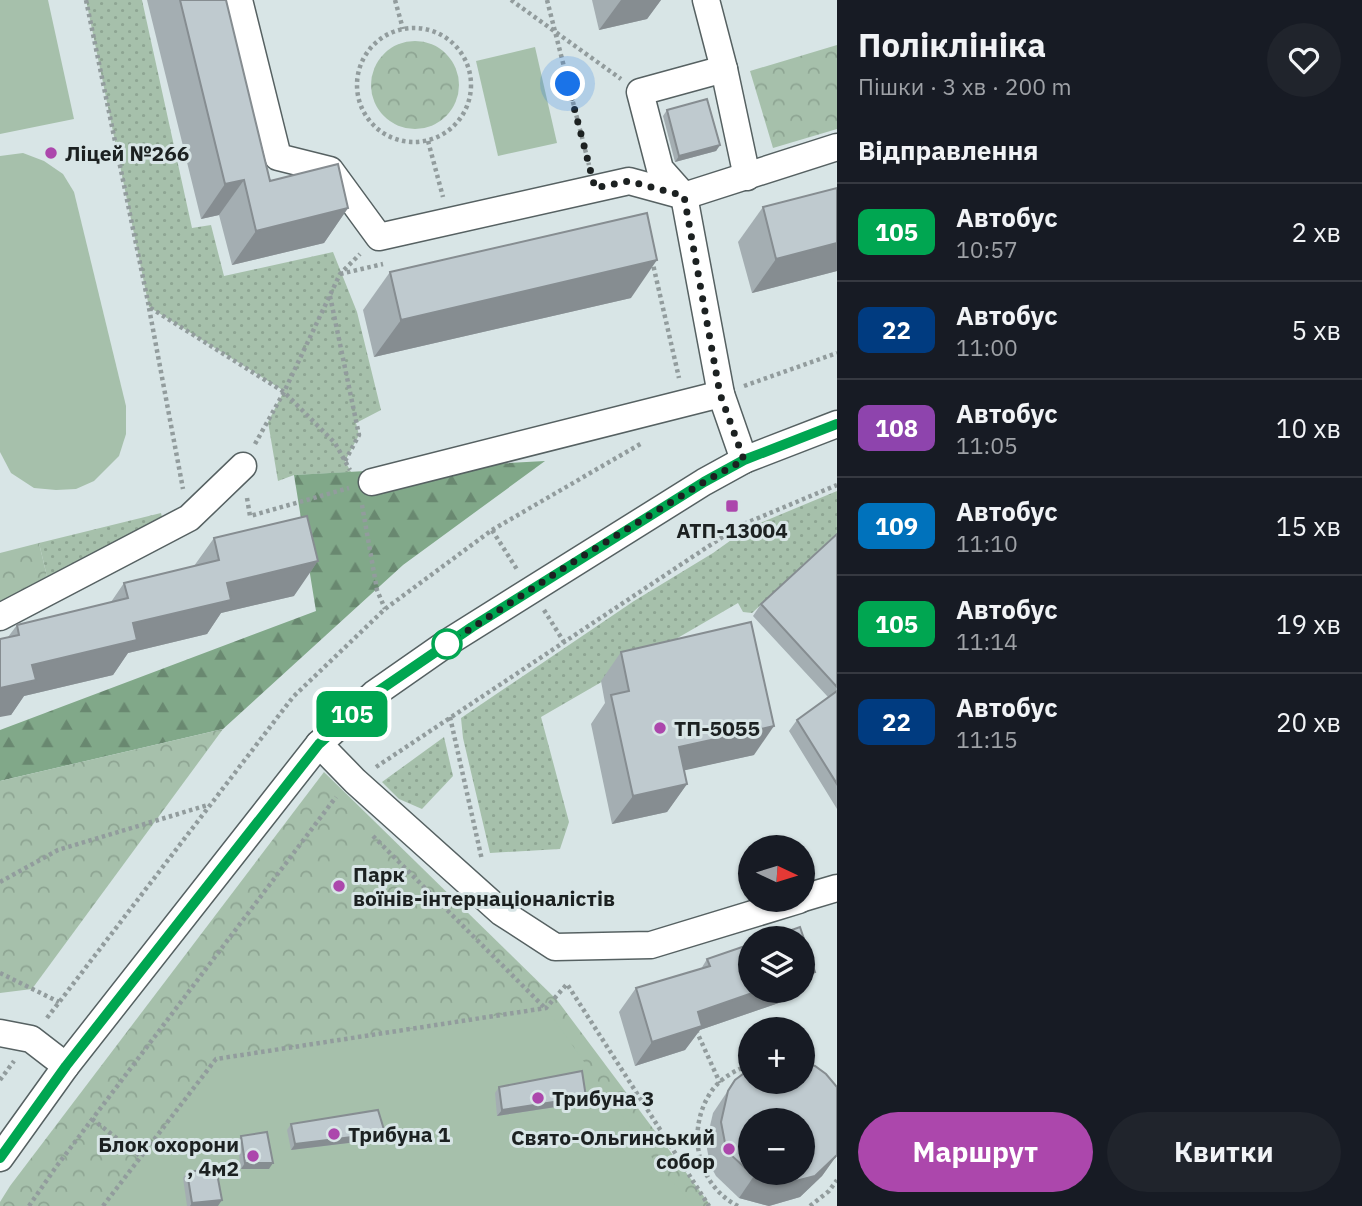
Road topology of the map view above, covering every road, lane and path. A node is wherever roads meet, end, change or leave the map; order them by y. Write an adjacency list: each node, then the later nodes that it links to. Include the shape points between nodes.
1 (86, 0): 22 (path)
2 (239, 0): 17 (street, via 278,157 330,170)
3 (395, 0): 7 (path)
4 (510, 0): 8 (path)
5 (547, 0): 8 (path)
6 (706, 0): 9 (street)
7 (403, 29): 11 (path, via 422,28 457,46 472,82 460,119 446,133); 11 (path, via 386,35 362,62 358,98 365,114 392,138)
8 (554, 31): 10 (path); 14 (path)
9 (724, 69): 10 (street); 13 (street)
10 (640, 92): 15 (street, via 660,169)
11 (428, 141): 16 (path)
12 (837, 147): 13 (street)
13 (747, 177): 15 (street)
14 (595, 188): 15 (street, via 629,181); 16 (street)
15 (684, 196): 25 (street)
16 (449, 222): 17 (street)
17 (379, 237): 20 (path)
18 (652, 258): 26 (path)
19 (394, 262): 20 (path)
20 (340, 274): 21 (path)
21 (330, 296): 24 (path); 30 (path, via 359,435)
22 (149, 307): 24 (path); 33 (path)
23 (837, 353): 25 (path)
24 (285, 392): 30 (path, via 335,443); 31 (path)
25 (720, 394): 26 (street); 29 (street)
26 (685, 403): 32 (street)
27 (837, 424): 29 (street)
28 (643, 443): 34 (path)
29 (744, 460): 38 (street, via 450,641 374,694)
30 (345, 461): 32 (path)
31 (243, 466): 32 (path, via 250,516); 33 (street)
32 (365, 483): 35 (path, via 377,590)
33 (189, 518): 36 (street)
34 (492, 530)
35 (385, 609)
36 (0, 617)
37 (450, 718): 41 (path)
38 (319, 744): 45 (street, via 501,912 555,947 651,945); 51 (street)
39 (211, 804): 42 (path, via 58,850)
40 (364, 827): 48 (path)
41 (483, 865)
42 (0, 882)
43 (837, 888): 44 (street)
44 (816, 894)
45 (759, 912)
46 (0, 973): 47 (path)
47 (59, 1002)
48 (546, 1008): 55 (path, via 216,1059); 59 (path, via 567,984)
49 (691, 1021): 53 (path)
50 (0, 1033): 51 (street, via 31,1039)
51 (66, 1066): 56 (street)
52 (738, 1070): 53 (path)
53 (720, 1083): 60 (path, via 700,1114 696,1140 701,1165 714,1188)
54 (92, 1118): 55 (path)
55 (141, 1157): 58 (path)
56 (0, 1158)
57 (837, 1180): 61 (path)
58 (103, 1206)
59 (709, 1206)
60 (738, 1206)
61 (810, 1206)

